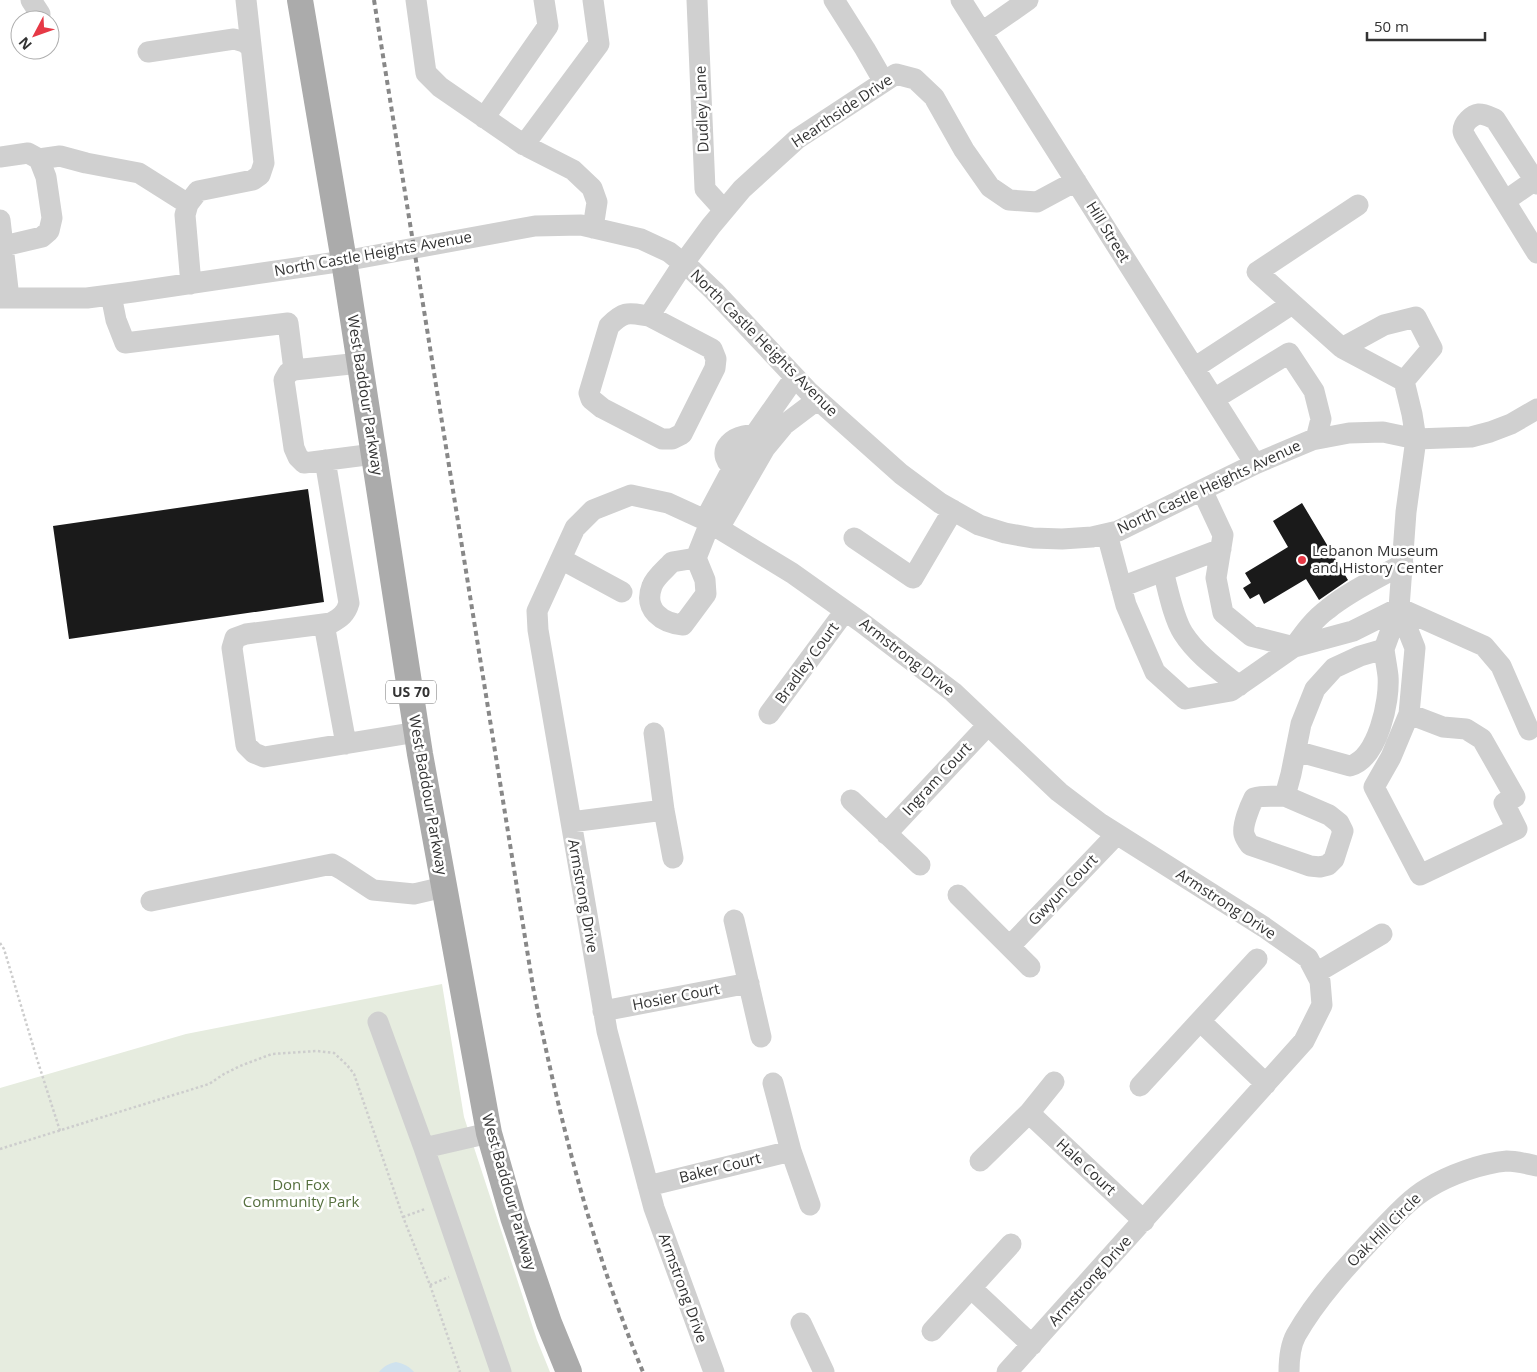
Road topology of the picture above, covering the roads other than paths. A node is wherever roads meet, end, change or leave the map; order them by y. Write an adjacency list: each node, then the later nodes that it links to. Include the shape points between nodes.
1 (229, 0): 2 (street)
2 (238, 0)
3 (246, 0): 13 (street)
4 (300, 0): 30 (main road, West Baddour Parkway / US 70)
5 (416, 0): 16 (street, via 426,73)
6 (544, 0): 16 (street, via 548,26)
7 (592, 0): 17 (street, via 599,44)
8 (697, 0): 25 (street, Dudley Lane, via 705,189)
9 (834, 0): 15 (street)
10 (961, 0): 12 (street, Hill Street)
11 (1028, 0): 12 (street)
12 (982, 32): 20 (street, Hill Street)
13 (251, 47): 14 (street, via 234,39); 23 (street, via 264,163 260,175 253,180 198,192)
14 (148, 52)
15 (884, 82): 20 (street, Hearthside Drive, via 896,74 915,79 934,97 964,150 990,187 1010,200 1036,202); 25 (street, Hearthside Drive, via 797,139 742,189)
16 (484, 118): 17 (street)
17 (524, 145): 27 (street, via 573,170 592,188 598,202)
18 (0, 156): 19 (street, via 28,153)
19 (39, 159): 23 (street, via 60,156 139,173); 28 (street, via 46,177 52,218 49,231 42,238)
20 (1076, 181): 39 (street, Hill Street)
21 (1536, 182): 22 (street); 22 (street, via 1494,119 1479,114 1470,118 1463,130 1466,138)
22 (1505, 201): 29 (street)
23 (188, 204): 32 (street, via 185,215)
24 (1358, 205): 35 (street, via 1257,272)
25 (724, 210): 31 (street, Hearthside Drive)
26 (0, 220): 28 (street)
27 (593, 228): 30 (street, North Castle Heights Avenue, via 581,225 535,226); 31 (street, North Castle Heights Avenue, via 642,239 669,252)
28 (4, 246): 34 (street)
29 (1537, 253)
30 (344, 261): 32 (street, North Castle Heights Avenue); 38 (main road, West Baddour Parkway / US 70)
31 (683, 264): 36 (street, Hearthside Drive); 41 (street, North Castle Heights Avenue, via 714,291)
32 (191, 284): 33 (street, North Castle Heights Avenue)
33 (111, 295): 34 (street, North Castle Heights Avenue); 40 (street, via 125,343 288,323)
34 (5, 298)
35 (1292, 304): 37 (street); 39 (street)
36 (649, 316): 36 (street, via 628,313 609,326 589,393 602,408 662,439 672,439 682,434 715,368 716,359 712,349)
37 (1342, 348): 42 (street); 42 (street, via 1384,325 1416,317 1432,348)
38 (360, 363): 40 (street); 49 (main road, West Baddour Parkway / US 70)
39 (1194, 368): 43 (street, Hill Street)
40 (294, 370): 50 (street, via 284,380 294,448 304,462)
41 (795, 377): 44 (street, North Castle Heights Avenue); 46 (street)
42 (1404, 381): 48 (street)
43 (1214, 399): 47 (street, via 1290,353 1314,391 1321,419); 51 (street, Hill Street)
44 (817, 400): 46 (street); 53 (street, North Castle Heights Avenue, via 901,474)
45 (1537, 410): 48 (street, North Castle Heights Avenue, via 1511,424 1470,437)
46 (762, 439): 54 (street)
47 (1316, 439): 48 (street, North Castle Heights Avenue, via 1349,433 1383,432); 51 (street, North Castle Heights Avenue)
48 (1416, 439): 60 (street)
49 (374, 454): 50 (street); 76 (main road, West Baddour Parkway / US 70)
50 (325, 460): 67 (street, via 349,603 340,618)
51 (1255, 464): 52 (street, North Castle Heights Avenue)
52 (1202, 490): 55 (street, North Castle Heights Avenue); 57 (street, via 1223,535)
53 (953, 510): 55 (street, North Castle Heights Avenue, via 979,525 1033,538 1062,540); 56 (street, via 913,578)
54 (711, 524): 58 (street); 59 (street, Armstrong Drive, via 668,503 631,495 593,510 576,528); 66 (street, Armstrong Drive, via 792,573)
55 (1107, 534): 62 (street)
56 (854, 538)
57 (1221, 548): 61 (street); 69 (street, via 1216,578 1223,613 1250,636)
58 (696, 558)
59 (561, 559): 63 (street); 83 (street, Armstrong Drive, via 537,611)
60 (1403, 564): 64 (street); 65 (street)
61 (1163, 570): 62 (street); 71 (street, via 1182,632 1200,655)
62 (1121, 586): 71 (street, via 1155,672 1186,699 1231,691)
63 (622, 592)
64 (1399, 608): 68 (street); 70 (street); 73 (street, via 1415,648); 75 (street, via 1484,646 1501,666)
65 (1328, 609): 68 (street, via 1327,625); 69 (street)
66 (846, 611): 72 (street, Bradley Court); 74 (street, Armstrong Drive, via 953,692)
67 (324, 624): 78 (street); 78 (street, via 235,638 232,648 246,745 264,757)
68 (1340, 635): 69 (street)
69 (1294, 647): 71 (street)
70 (1384, 649): 79 (street, via 1334,668 1315,689 1301,724); 79 (street, via 1388,677 1385,710 1377,736 1361,759 1350,766)
71 (1238, 686)
72 (770, 714)
73 (1409, 714): 73 (street, via 1374,787 1420,875 1518,829 1504,803 1515,798 1482,739 1466,729 1443,727)
74 (988, 725): 84 (street, Ingram Court); 85 (street, Armstrong Drive, via 1059,792)
75 (1529, 730)
76 (417, 732): 78 (street); 88 (main road, West Baddour Parkway / US 70)
77 (654, 733): 82 (street)
78 (346, 744)
79 (1296, 751): 80 (street)
80 (1285, 796): 80 (street, via 1254,798 1243,831 1245,838 1250,845 1310,866 1328,865 1334,859 1343,831 1340,823)
81 (851, 800): 84 (street)
82 (664, 810): 83 (street); 86 (street)
83 (570, 822): 98 (street, Armstrong Drive)
84 (886, 834): 87 (street)
85 (1117, 834): 93 (street, Gwyun Court); 96 (street, Armstrong Drive, via 1264,927 1308,958)
86 (673, 858)
87 (920, 865)
88 (444, 887): 90 (street, via 414,894 373,890 332,864); 107 (main road, West Baddour Parkway / US 70)
89 (958, 895): 93 (street)
90 (151, 901)
91 (734, 920): 97 (street)
92 (1382, 934): 96 (street)
93 (1010, 946): 95 (street)
94 (1257, 959): 100 (street)
95 (1030, 967)
96 (1316, 973): 104 (street, Armstrong Drive, via 1322,1005 1304,1041)
97 (748, 982): 98 (street, Hosier Court); 101 (street)
98 (604, 1011): 112 (street, Armstrong Drive)
99 (378, 1022): 108 (street)
100 (1201, 1022): 104 (street); 105 (street)
101 (761, 1037)
102 (1054, 1082): 106 (street)
103 (773, 1083): 109 (street)
104 (1266, 1084): 114 (street, Armstrong Drive)
105 (1140, 1086)
106 (1029, 1114): 110 (street); 114 (street, Hale Court)
107 (489, 1133): 108 (street); 121 (main road, West Baddour Parkway / US 70, via 522,1243)
108 (424, 1148): 120 (street)
109 (791, 1151): 112 (street, Baker Court); 113 (street)
110 (980, 1161)
111 (1537, 1166): 125 (street, Oak Hill Circle, via 1508,1161 1479,1167 1428,1188 1406,1205 1353,1259 1318,1302 1295,1336)
112 (648, 1186): 122 (street, Armstrong Drive)
113 (810, 1205)
114 (1144, 1221): 119 (street, Armstrong Drive)
115 (1011, 1244): 116 (street)
116 (971, 1288): 118 (street); 119 (street)
117 (801, 1323): 123 (street)
118 (932, 1331)
119 (1032, 1345): 124 (street, Armstrong Drive)
120 (501, 1372)
121 (569, 1372)
122 (714, 1372)
123 (824, 1372)
124 (1007, 1372)
125 (1288, 1372)

